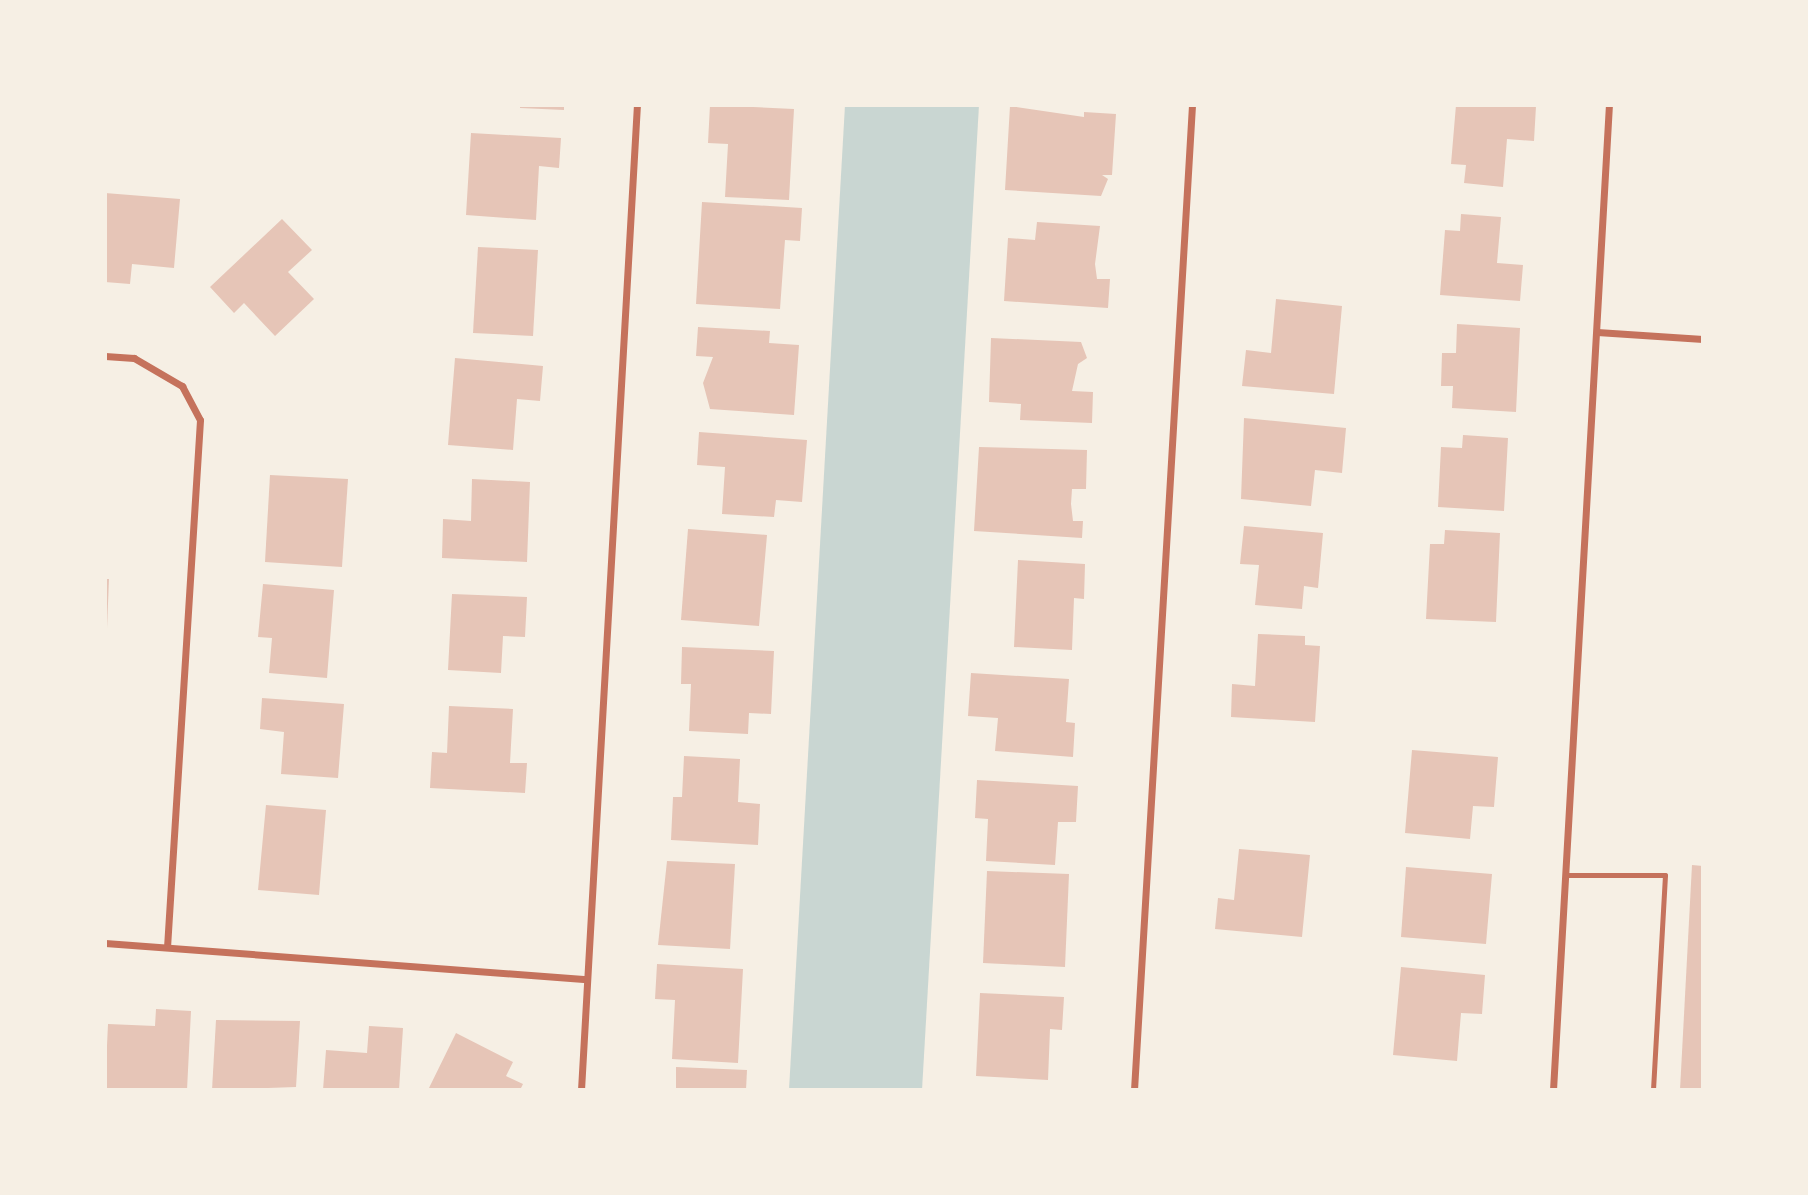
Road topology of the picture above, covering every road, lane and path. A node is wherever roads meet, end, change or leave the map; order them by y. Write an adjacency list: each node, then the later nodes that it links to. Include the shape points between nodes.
1 (637, 105): 10 (street)
2 (1192, 105): 12 (street)
3 (1609, 105): 4 (street)
4 (1597, 332): 5 (street); 7 (street)
5 (1703, 339)
6 (105, 356): 9 (street, via 134,358 182,386 200,420)
7 (1565, 875): 13 (street); 14 (lane, via 1665,875)
8 (105, 943): 9 (street)
9 (167, 947): 10 (street)
10 (587, 979): 11 (street)
11 (581, 1090)
12 (1134, 1090)
13 (1553, 1090)
14 (1653, 1090)

